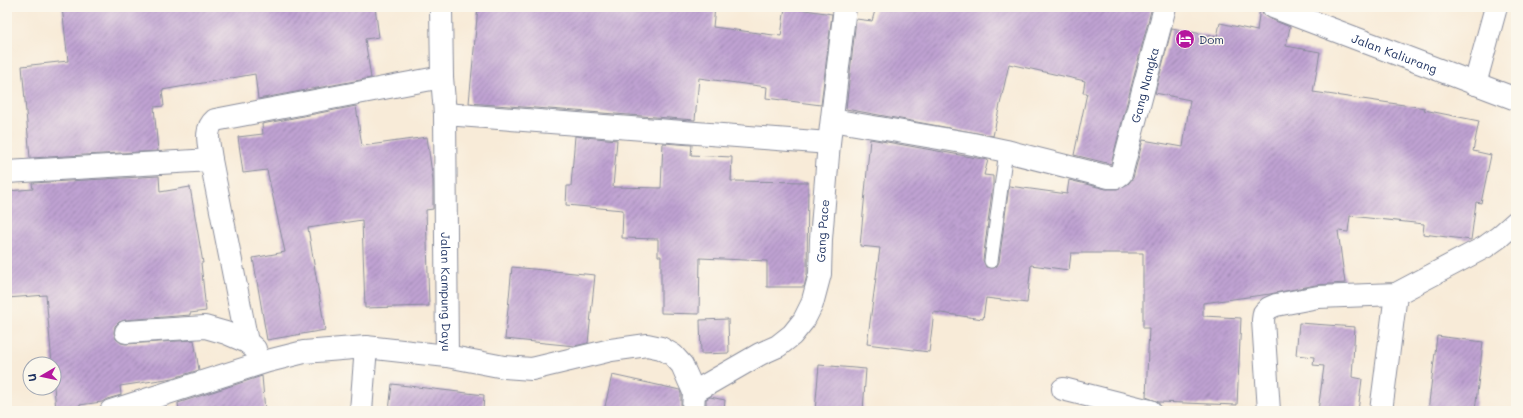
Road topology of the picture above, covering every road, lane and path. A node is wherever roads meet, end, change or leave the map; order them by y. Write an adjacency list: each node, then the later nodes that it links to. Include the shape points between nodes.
1 (442, 7): 6 (street, Jalan Kampung Dayu)
2 (845, 7): 10 (street, Gang Pace)
3 (1165, 7): 12 (street, Gang Nangka, via 1121,174 1116,178 1109,177)
4 (1273, 7): 7 (street, Jalan Kaliurang)
5 (1496, 7): 7 (street)
6 (442, 77): 9 (street, Jalan Kampung Dayu); 13 (street, via 215,120 208,132)
7 (1475, 84): 8 (street, Jalan Kaliurang)
8 (1516, 99)
9 (445, 114): 11 (street); 21 (street, Jalan Kampung Dayu)
10 (832, 120): 11 (street, Gang Pace); 12 (street)
11 (829, 143): 24 (street, Gang Pace, via 820,274 812,304 804,320 792,335 778,346 760,354)
12 (1006, 151): 16 (lane)
13 (211, 160): 14 (street); 19 (street)
14 (7, 172)
15 (1516, 222): 17 (street, via 1485,247)
16 (991, 261)
17 (1396, 294): 28 (street, via 1318,297 1269,308 1264,313 1263,320); 29 (street)
18 (126, 332): 19 (street, via 205,327)
19 (248, 342): 22 (street)
20 (366, 347): 21 (street); 22 (street, via 304,352); 26 (street)
21 (447, 356): 24 (street, Jalan Kampung Dayu, via 504,367 532,369 611,350 648,345 662,348 682,365)
22 (268, 361): 25 (street)
23 (1063, 389): 27 (street)
24 (693, 402)
25 (111, 411)
26 (361, 411)
27 (1150, 411)
28 (1269, 411)
29 (1381, 411)

